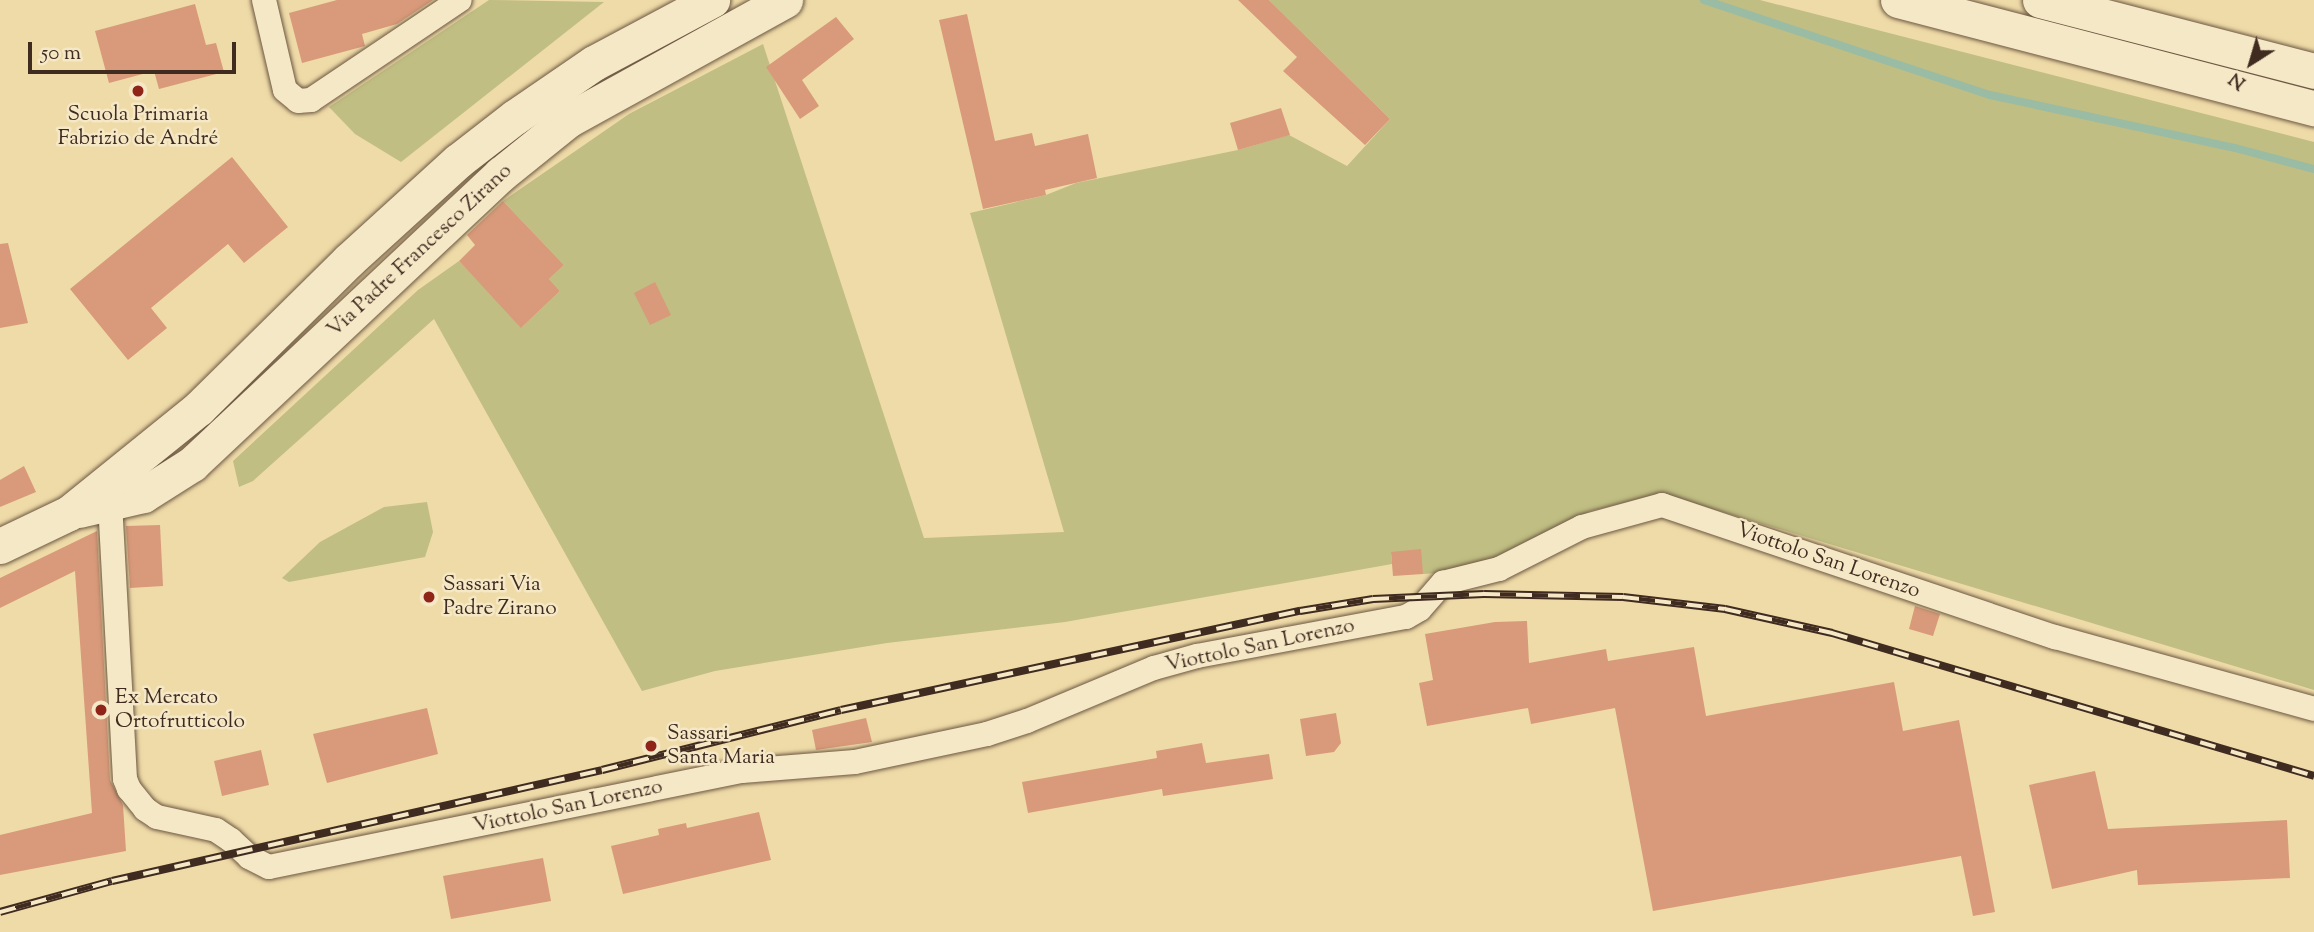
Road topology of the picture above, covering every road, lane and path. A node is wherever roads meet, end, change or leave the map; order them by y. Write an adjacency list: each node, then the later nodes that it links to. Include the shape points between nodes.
1 (264, 0): 2 (street, via 285,90 298,100 311,100)
2 (460, 0)
3 (712, 0): 10 (main road, Via Padre Francesco Zirano, via 569,79 458,161 198,408)
4 (785, 0): 9 (main road, Via Padre Francesco Zirano, via 568,120 500,174 192,464 143,495)
5 (1898, 0): 8 (main road)
6 (2040, 0): 7 (main road)
7 (2314, 71)
8 (2314, 108)
9 (110, 502): 10 (main road, Via Padre Francesco Zirano); 12 (street, Viottolo San Lorenzo, via 125,779 145,809 169,821 216,830 258,863 279,867 742,771 855,762 987,734 1154,668 1406,617 1420,609 1443,583 1499,569 1582,527 1662,505 2055,637)
10 (69, 513): 11 (main road, Via Padre Francesco Zirano)
11 (0, 546)
12 (2314, 709)

